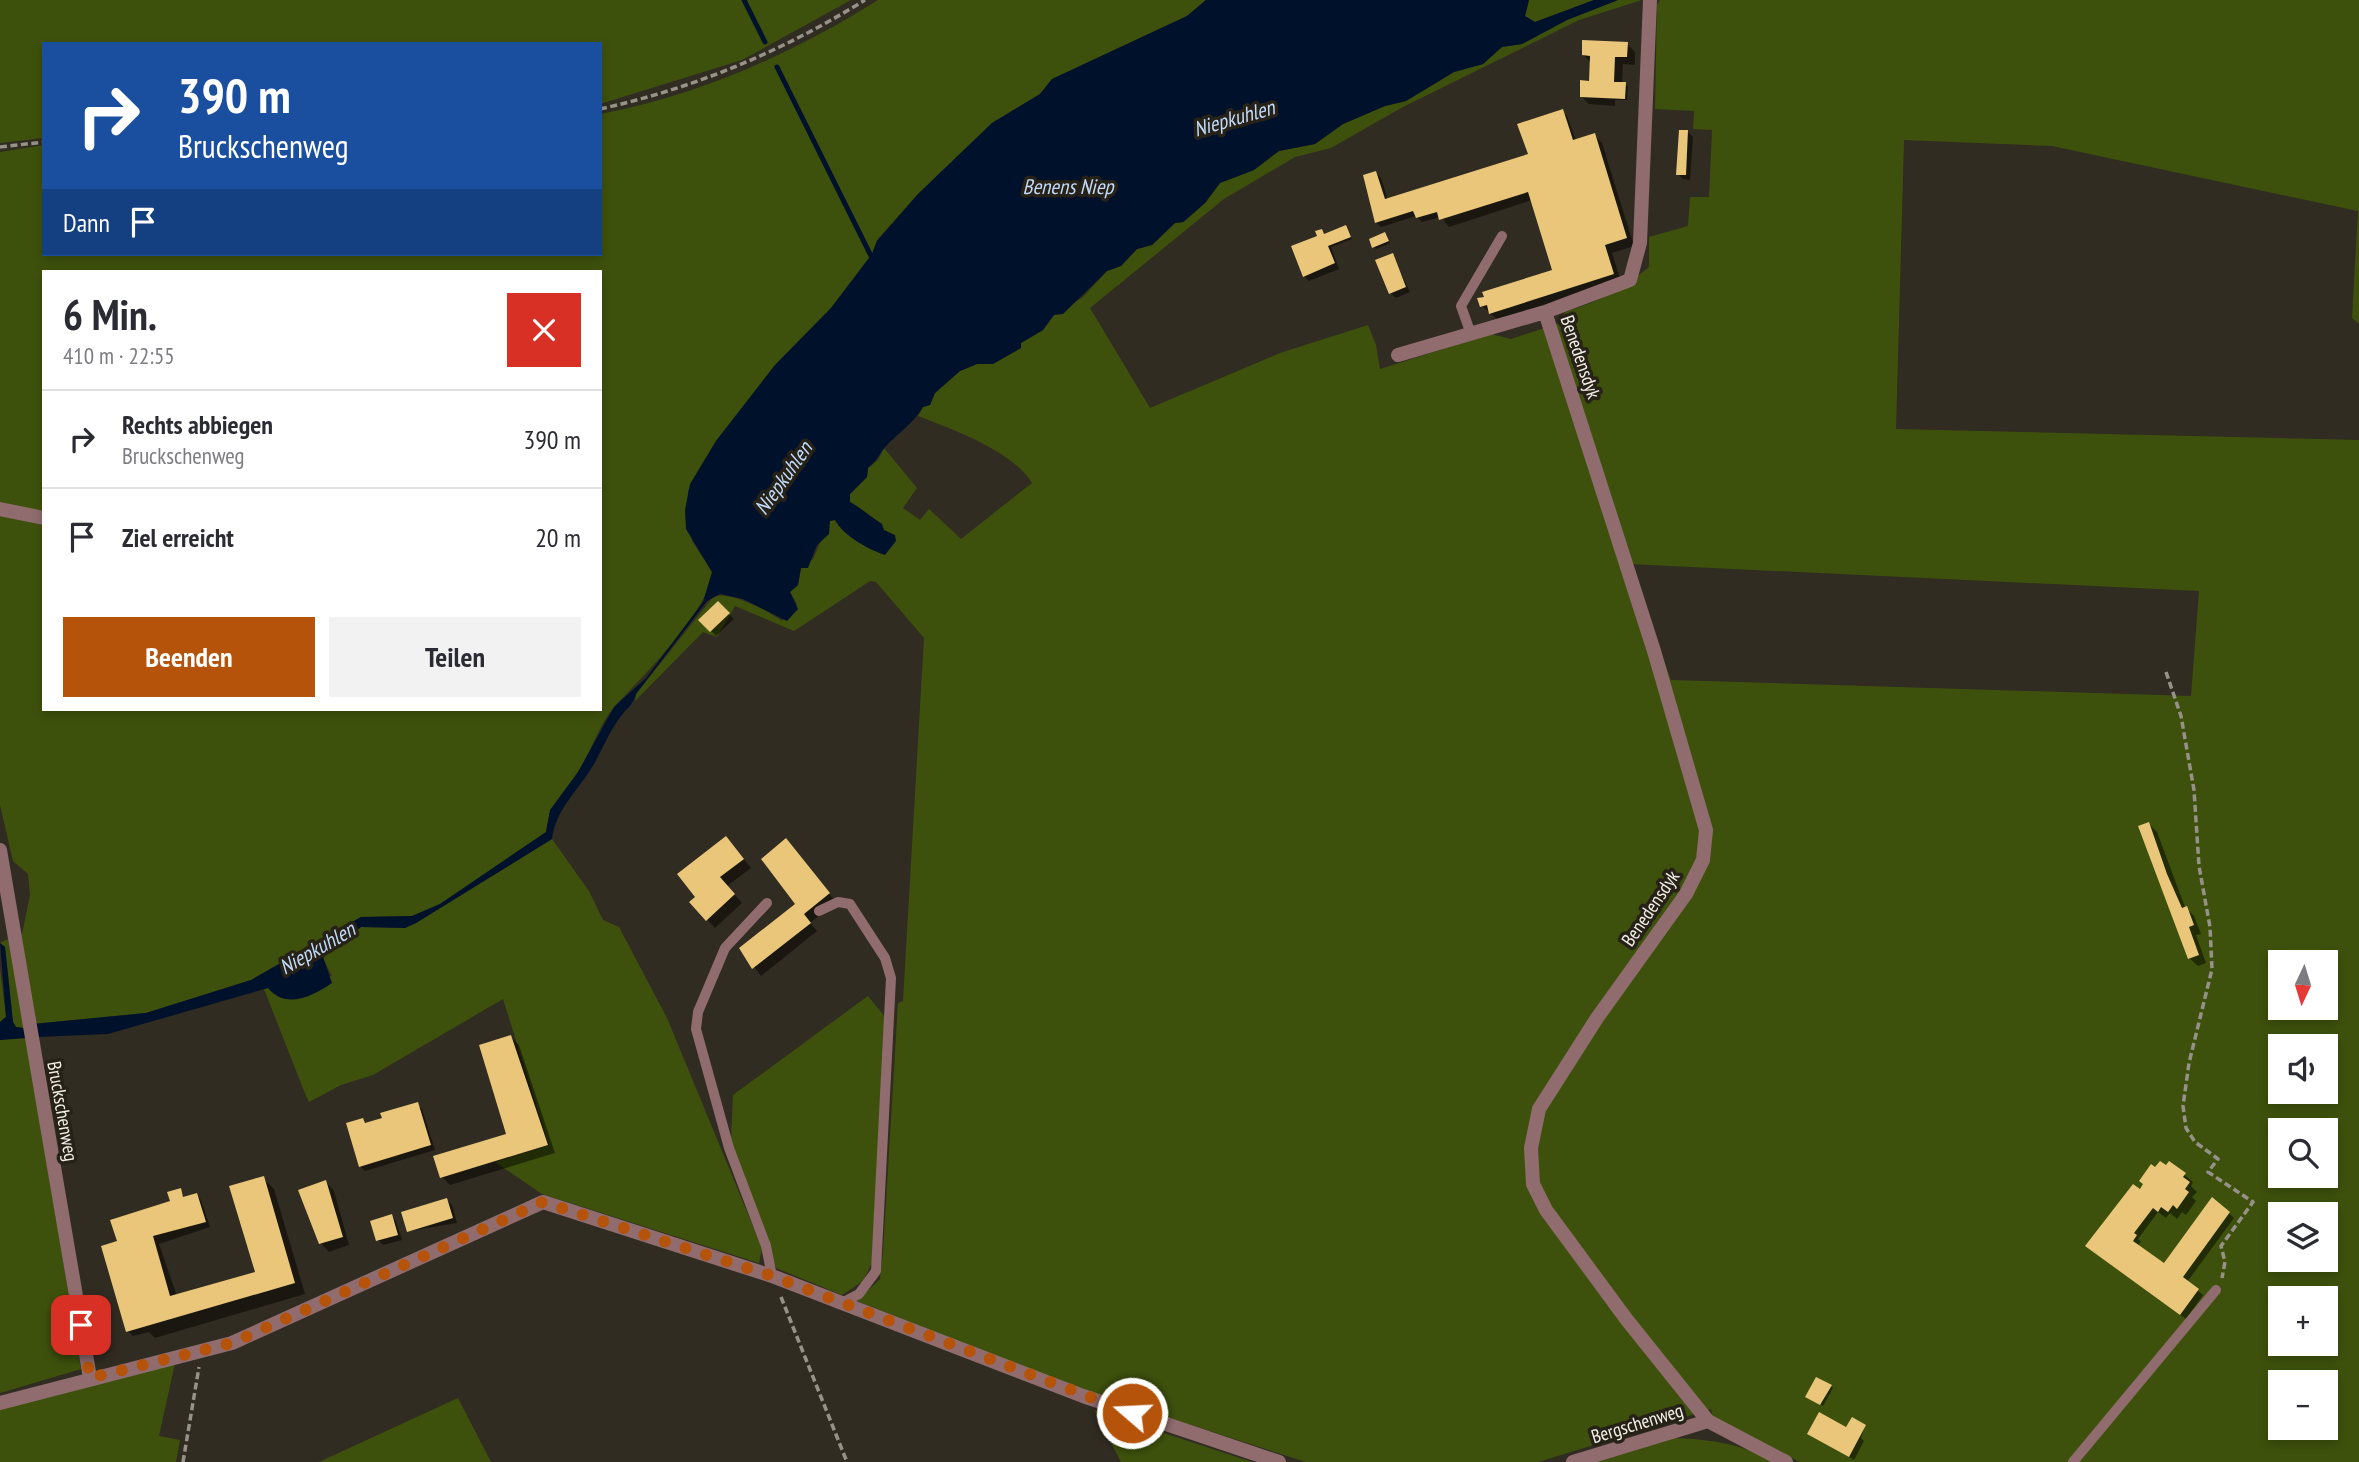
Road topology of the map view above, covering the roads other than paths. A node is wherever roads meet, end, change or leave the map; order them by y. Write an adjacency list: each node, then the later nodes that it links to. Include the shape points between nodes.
1 (1650, 1): 3 (street, Benedensdyk, via 1640,243 1630,280)
2 (1502, 236): 4 (lane, via 1461,306)
3 (1545, 312): 4 (street, Benedensdyk); 16 (street, Benedensdyk, via 1706,830 1703,860 1686,894 1539,1109 1531,1148 1533,1184 1554,1222)
4 (1471, 334): 5 (street, Benedensdyk)
5 (1398, 355)
6 (0, 509): 7 (street)
7 (42, 518)
8 (0, 850): 14 (street, Bruckschenweg)
9 (767, 903): 11 (lane, via 724,948 698,1012 696,1030)
10 (819, 911): 13 (lane, via 838,902 850,904 886,958 891,978 876,1271 859,1294)
11 (772, 1276): 13 (street); 14 (street, via 543,1202 232,1343)
12 (2216, 1290): 20 (lane)
13 (842, 1303): 17 (street, via 1083,1396)
14 (90, 1378): 15 (street)
15 (0, 1404)
16 (1708, 1421): 18 (street, Bergschenweg); 19 (street, Bergschenweg)
17 (1279, 1462)
18 (1573, 1462)
19 (1786, 1462)
20 (2073, 1462)

